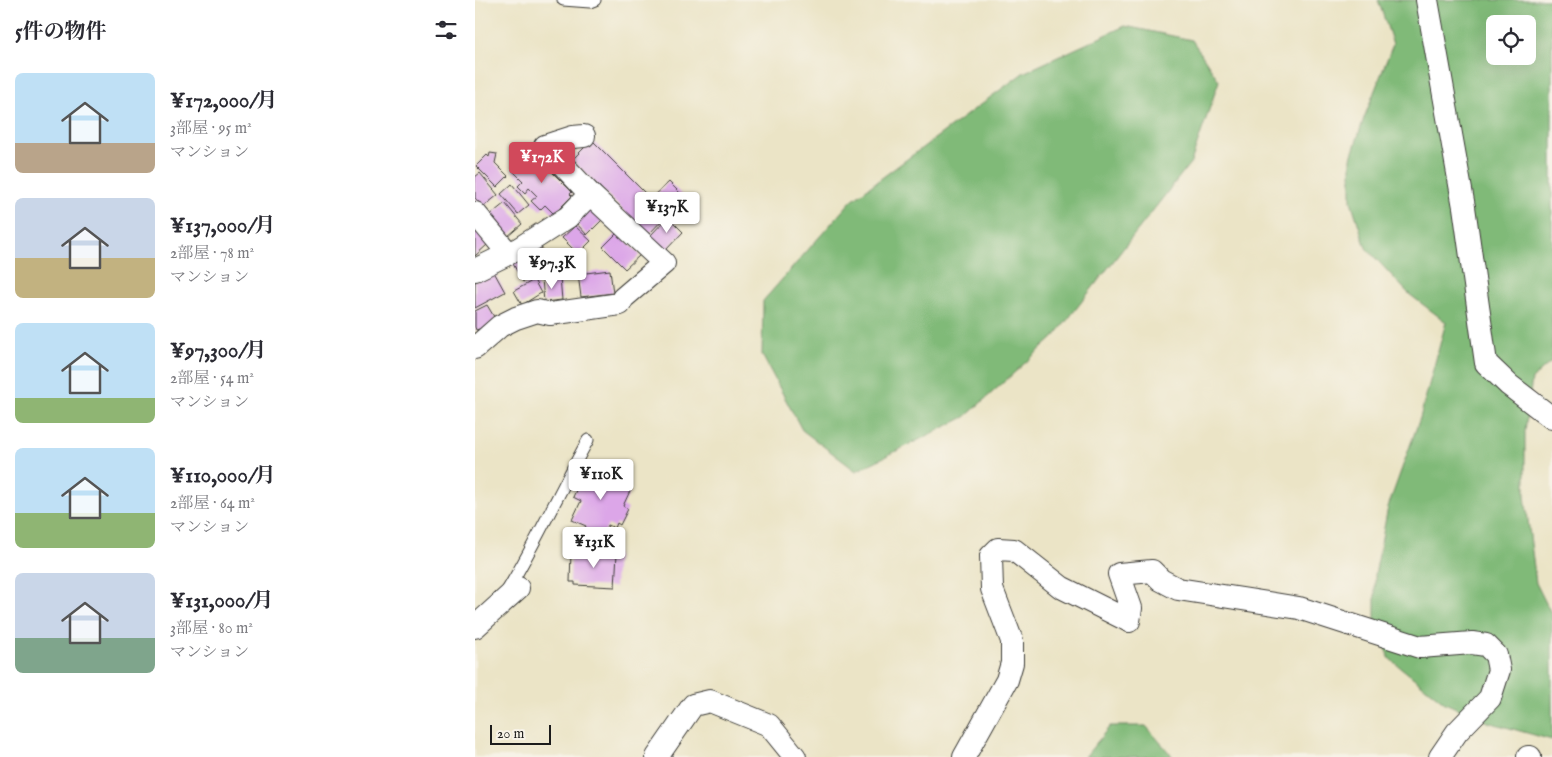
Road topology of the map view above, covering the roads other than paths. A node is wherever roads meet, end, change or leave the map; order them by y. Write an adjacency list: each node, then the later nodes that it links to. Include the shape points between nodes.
1 (563, 0): 2 (lane)
2 (595, 0)
3 (1427, 0): 10 (street, via 1464,207 1486,363)
4 (584, 136): 5 (street, via 545,146)
5 (590, 194): 7 (street, via 568,217); 9 (street, via 664,263 620,304 550,314 537,311 500,326)
6 (475, 213): 7 (street)
7 (508, 253): 8 (street)
8 (475, 270)
9 (475, 348)
10 (1552, 418)
11 (588, 440): 13 (lane, via 522,566)
12 (518, 588): 13 (street)
13 (496, 608): 14 (street)
14 (475, 627)
15 (657, 757): 16 (street, via 693,705 710,701 769,725)
16 (795, 757)
17 (964, 757): 18 (street, via 1007,680 1012,664 1012,641 992,589 991,556 998,549 1014,550 1061,587 1129,621 1131,608 1119,574 1152,571 1178,589 1299,608 1420,647 1472,643 1486,646 1496,655 1499,670 1490,698 1457,732)
18 (1440, 757)

